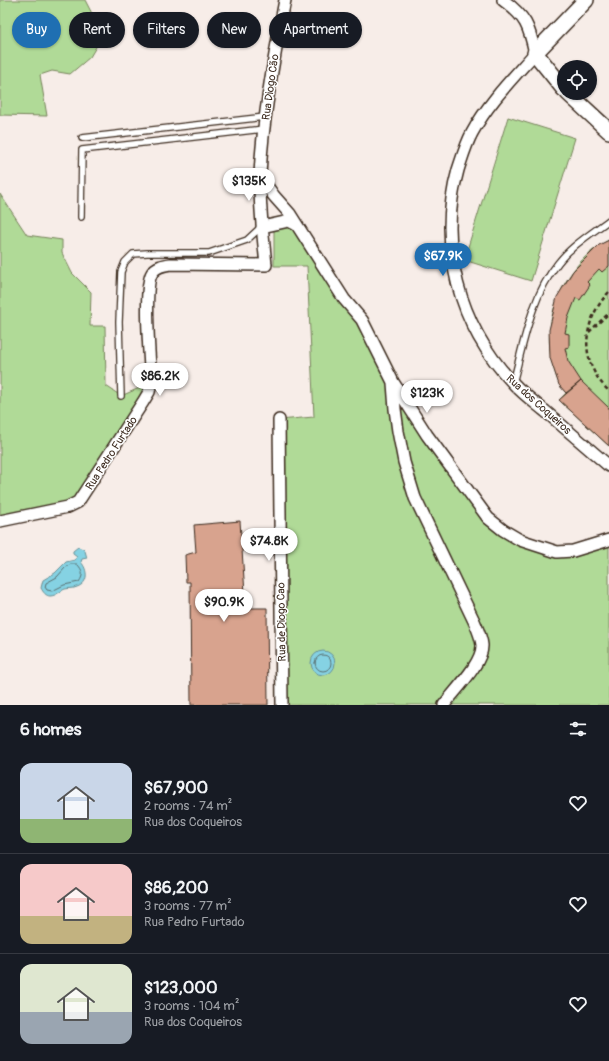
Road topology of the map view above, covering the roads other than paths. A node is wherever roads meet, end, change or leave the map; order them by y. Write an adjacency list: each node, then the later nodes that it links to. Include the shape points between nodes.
1 (285, 0): 7 (street, Rua Diogo Cão)
2 (503, 0): 4 (street, via 516,9 530,28)
3 (586, 0): 4 (street)
4 (535, 53): 5 (street); 17 (street, Rua dos Coqueiros, via 486,111 471,134 450,207 451,257 456,283 465,308 490,355)
5 (557, 80)
6 (576, 100): 9 (street)
7 (265, 117): 8 (street, Rua Diogo Cão); 10 (lane)
8 (264, 129): 11 (street, Rua Diogo Cão); 12 (lane, via 82,150)
9 (609, 131)
10 (82, 138)
11 (260, 176): 14 (street); 15 (street)
12 (81, 217)
13 (609, 220): 17 (lane, via 576,245 558,263 542,288 529,323)
14 (296, 225): 15 (street, via 288,221); 16 (street, via 344,298 362,320)
15 (262, 227): 18 (lane, via 247,240 209,253 133,254 125,262 121,272 119,322); 21 (street, Rua Pedro Furtado, via 266,265 171,264 160,266 152,272 148,293 151,383 143,402 78,502 68,507)
16 (393, 382): 22 (street, via 427,435 488,518 503,530 520,540 557,552 573,551); 24 (street, via 398,431 415,498 479,632 482,646 480,659)
17 (513, 383): 20 (street, Rua dos Coqueiros)
18 (121, 396)
19 (279, 420): 23 (street, Rua de Diogo Cao)
20 (609, 466)
21 (0, 521)
22 (606, 538)
23 (282, 705)
24 (444, 705)

